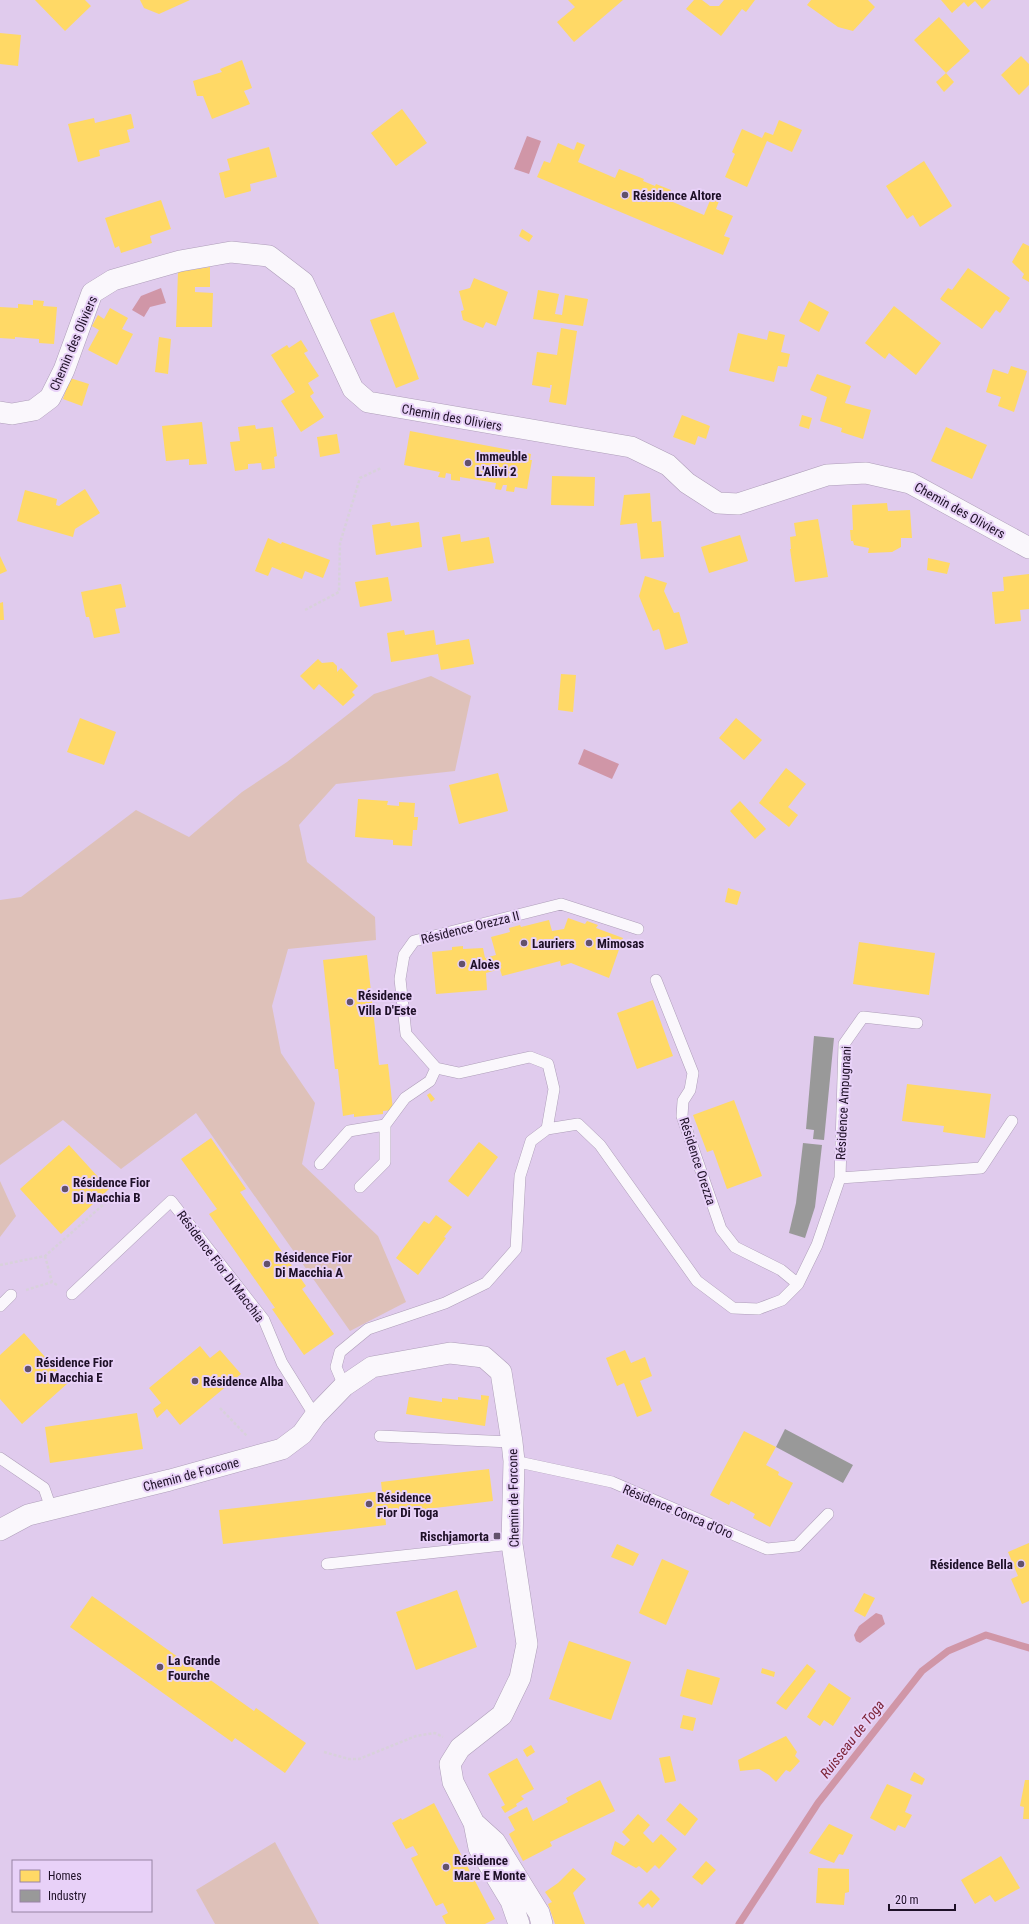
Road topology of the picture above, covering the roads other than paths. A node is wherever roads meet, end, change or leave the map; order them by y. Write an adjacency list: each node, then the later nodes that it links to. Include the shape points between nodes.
1 (0, 412): 2 (street, Chemin des Oliviers, via 12,414 34,410 50,398 64,370 92,293 113,280 180,261 231,252 268,256 303,282 353,389 368,402 631,448 668,465 687,483 718,503 738,504 827,474 874,474 910,483)
2 (1029, 548)
3 (638, 929): 6 (lane, Résidence Orezza II, via 561,904 414,941 404,955 400,979 406,1034)
4 (656, 980): 13 (lane, Résidence Orezza, via 692,1074 690,1090 683,1101 682,1116 720,1229 735,1247 781,1270)
5 (917, 1023): 11 (lane, Résidence Ampugnani, via 863,1017 844,1044)
6 (436, 1068): 8 (lane, via 430,1081 404,1098); 9 (lane, via 459,1073 530,1057 548,1064 554,1089)
7 (1012, 1120): 11 (lane, Résidence Ampugnani, via 980,1168)
8 (385, 1125): 10 (lane, via 349,1131); 12 (lane, via 385,1162)
9 (547, 1129): 13 (lane, Résidence Ampugnani, via 578,1124 600,1145 697,1282 732,1308 758,1309 782,1300); 17 (lane, via 531,1141 520,1176 516,1248 486,1283 445,1303 368,1330 340,1352 336,1367)
10 (320, 1164)
11 (840, 1178): 13 (lane, Résidence Ampugnani, via 817,1245)
12 (360, 1187)
13 (798, 1284)
14 (72, 1294): 18 (lane, Résidence Fior Di Macchia, via 171,1201 264,1320 282,1364)
15 (11, 1295): 16 (lane)
16 (0, 1306)
17 (344, 1386): 18 (street, Chemin de Forcone); 20 (street, Chemin de Forcone, via 372,1367 450,1353 484,1357 501,1372)
18 (315, 1416): 22 (street, Chemin de Forcone, via 302,1434 282,1449 170,1480)
19 (380, 1436): 20 (lane)
20 (513, 1451): 23 (lane, Résidence Conca d'Oro, via 612,1482 767,1549 797,1546); 25 (street, Chemin de Forcone)
21 (0, 1458): 22 (lane, via 44,1488)
22 (51, 1508): 24 (street, Chemin de Forcone, via 28,1515)
23 (828, 1514)
24 (0, 1530)
25 (512, 1544): 26 (lane); 27 (street, Chemin de Forcone, via 527,1644 520,1678 502,1715 460,1748 450,1764 453,1782)
26 (327, 1564)
27 (474, 1823): 28 (street, Chemin de Forcone, via 479,1848 511,1901); 29 (street, Chemin de Forcone, via 495,1842 539,1913)
28 (519, 1924)
29 (542, 1924)

